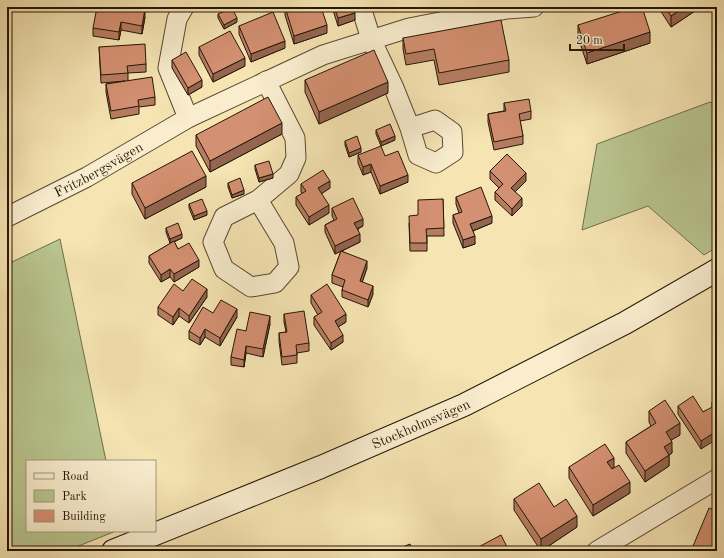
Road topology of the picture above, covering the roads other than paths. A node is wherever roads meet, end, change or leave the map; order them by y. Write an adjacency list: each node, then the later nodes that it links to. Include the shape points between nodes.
1 (184, 7): 6 (street, via 177,19 168,68)
2 (361, 7): 4 (street)
3 (534, 7): 4 (street, Fritzbergsvägen, via 507,9 409,28)
4 (371, 39): 5 (street, Fritzbergsvägen, via 323,55); 7 (street)
5 (266, 81): 6 (street, Fritzbergsvägen); 8 (street, via 295,138 296,158 289,174)
6 (188, 118): 9 (street, Fritzbergsvägen, via 86,177)
7 (410, 128)
8 (258, 200): 8 (street, via 224,216 213,242 224,268 251,287 275,283 289,267 284,243)
9 (7, 217)
10 (717, 270): 12 (main road, Stockholmsvägen, via 626,323 464,405 321,467)
11 (717, 478): 13 (street)
12 (113, 551)
13 (597, 551)

